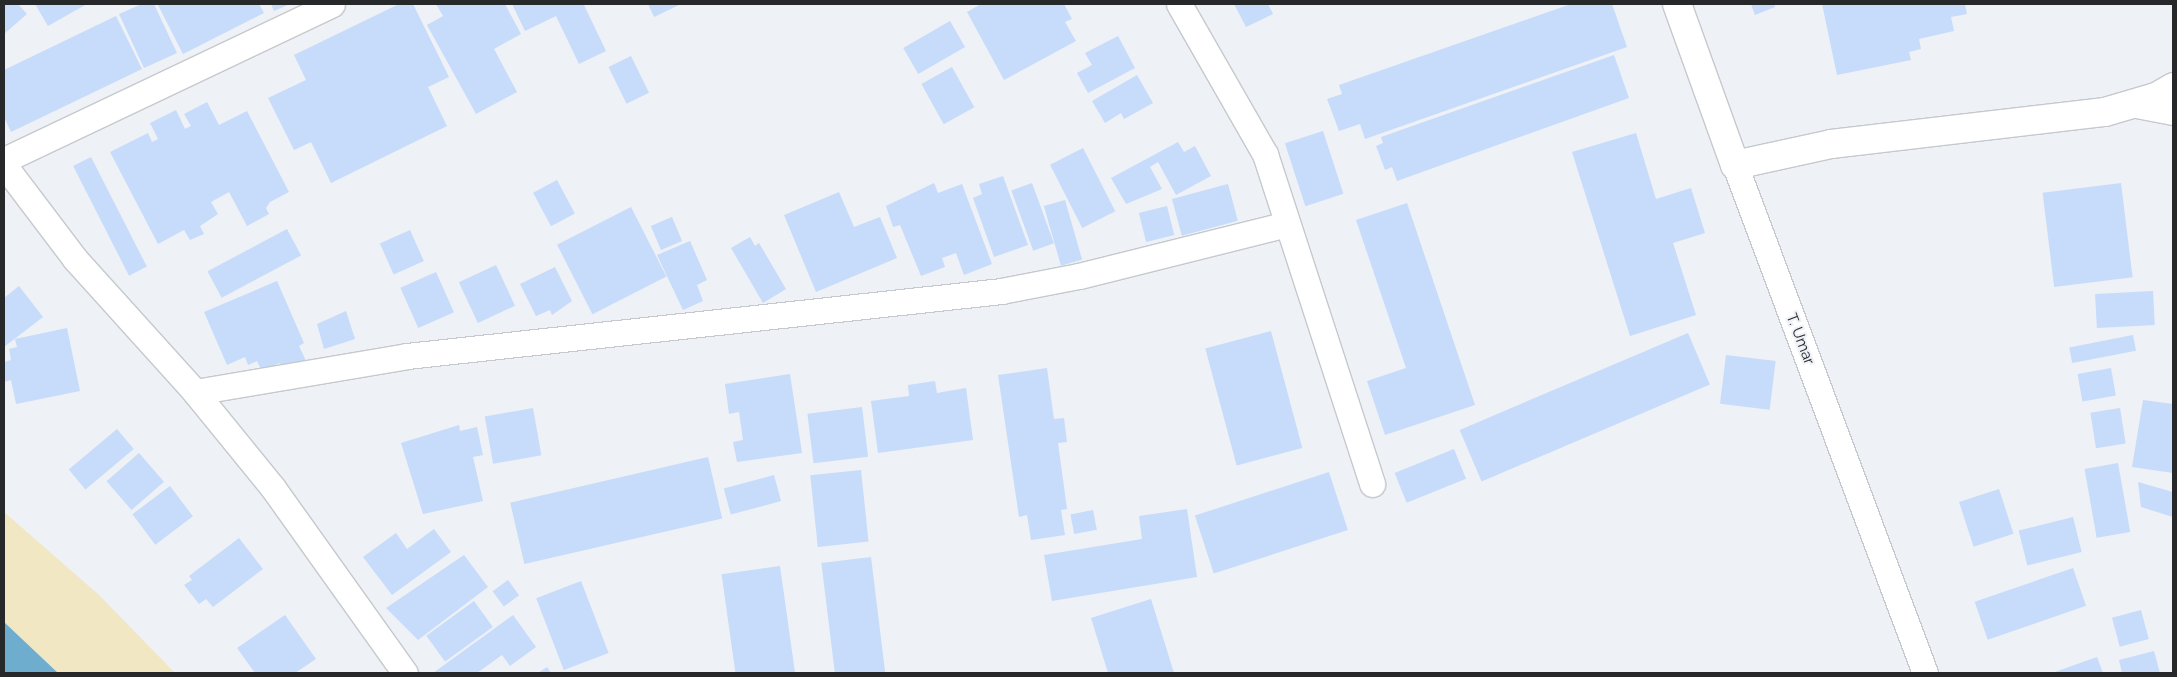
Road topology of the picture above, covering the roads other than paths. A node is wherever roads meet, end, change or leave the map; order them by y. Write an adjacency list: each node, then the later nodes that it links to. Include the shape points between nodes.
1 (332, 4): 7 (street)
2 (1179, 4): 10 (street, via 1265,154)
3 (1677, 4): 9 (main road, T. Umar)
4 (2173, 87): 5 (main road)
5 (2132, 104): 6 (street); 9 (main road, via 2105,112 1831,144)
6 (2173, 112)
7 (4, 160)
8 (4, 165): 11 (street, via 75,259)
9 (1734, 165): 14 (street, T. Umar)
10 (1287, 224): 11 (street, via 1107,270 1001,291 407,356); 12 (street)
11 (195, 392): 13 (street, via 273,488)
12 (1372, 484)
13 (405, 673)
14 (1925, 673)

